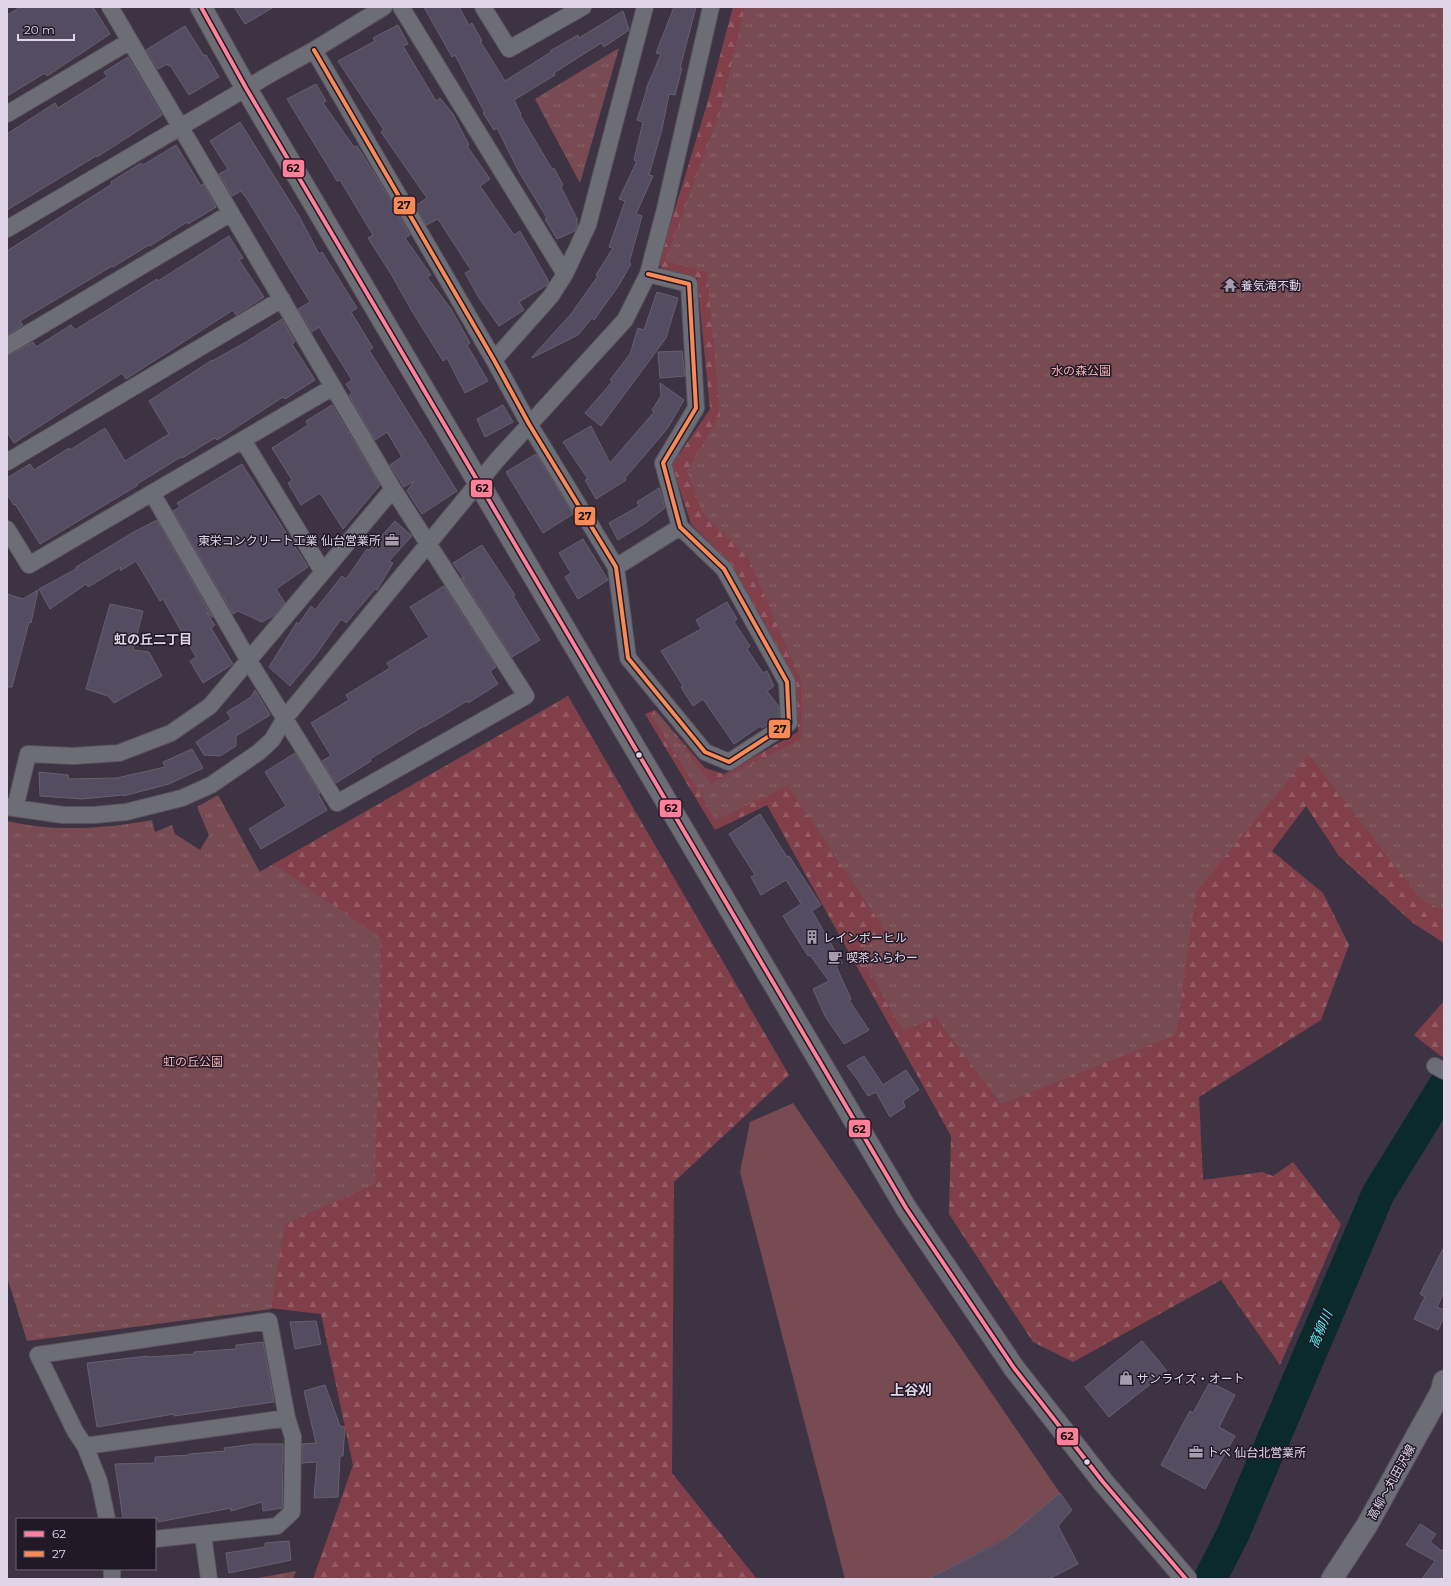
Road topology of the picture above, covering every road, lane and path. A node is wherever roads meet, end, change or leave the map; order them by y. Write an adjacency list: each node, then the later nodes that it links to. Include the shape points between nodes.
1 (110, 7): 9 (street)
2 (201, 7): 11 (street)
3 (384, 7): 10 (street)
4 (401, 7): 16 (street)
5 (483, 7): 6 (street, via 509,49)
6 (583, 7)
7 (645, 7): 16 (street, via 588,226)
8 (711, 7): 17 (street)
9 (130, 41): 12 (street); 13 (street)
10 (314, 50): 11 (street); 20 (street)
11 (246, 88): 13 (street); 25 (street)
12 (7, 114)
13 (181, 127): 14 (street); 15 (street)
14 (231, 212): 18 (street); 19 (street)
15 (7, 229)
16 (565, 274): 20 (street, via 551,296)
17 (648, 274): 22 (street, via 625,320); 28 (street, via 690,284 696,408 663,463)
18 (282, 299): 21 (street); 24 (street)
19 (7, 346)
20 (494, 360): 22 (street)
21 (333, 387): 23 (street); 26 (street)
22 (529, 424): 25 (street); 31 (street)
23 (242, 440): 27 (street); 32 (street)
24 (7, 462)
25 (479, 482): 30 (street); 43 (street, via 906,1208 1014,1368 1103,1482)
26 (394, 489): 30 (street); 32 (street)
27 (152, 493): 29 (street, via 29,565); 33 (street)
28 (680, 527): 31 (street); 31 (street, via 724,569 788,682 789,723 729,762 705,752 628,658)
29 (7, 529)
30 (428, 545): 34 (street); 34 (street, via 526,696 337,803)
31 (616, 567)
32 (323, 572): 33 (street)
33 (249, 661): 34 (street); 35 (street, via 210,706 171,733 119,753 73,756 28,754)
34 (286, 718): 35 (street, via 272,740 259,752 211,785 182,798 126,812 94,815 63,815)
35 (11, 808)
36 (1444, 1381): 44 (street, 高柳～丸田沢線, via 1442,1392 1367,1525)
37 (287, 1418): 38 (street); 38 (street, via 269,1321 38,1355 75,1431); 40 (street, via 294,1437 292,1512 277,1526)
38 (85, 1446): 39 (street, via 99,1481)
39 (107, 1518)
40 (203, 1535): 41 (street); 42 (street)
41 (156, 1539)
42 (209, 1579)
43 (1186, 1579)
44 (1332, 1579)

